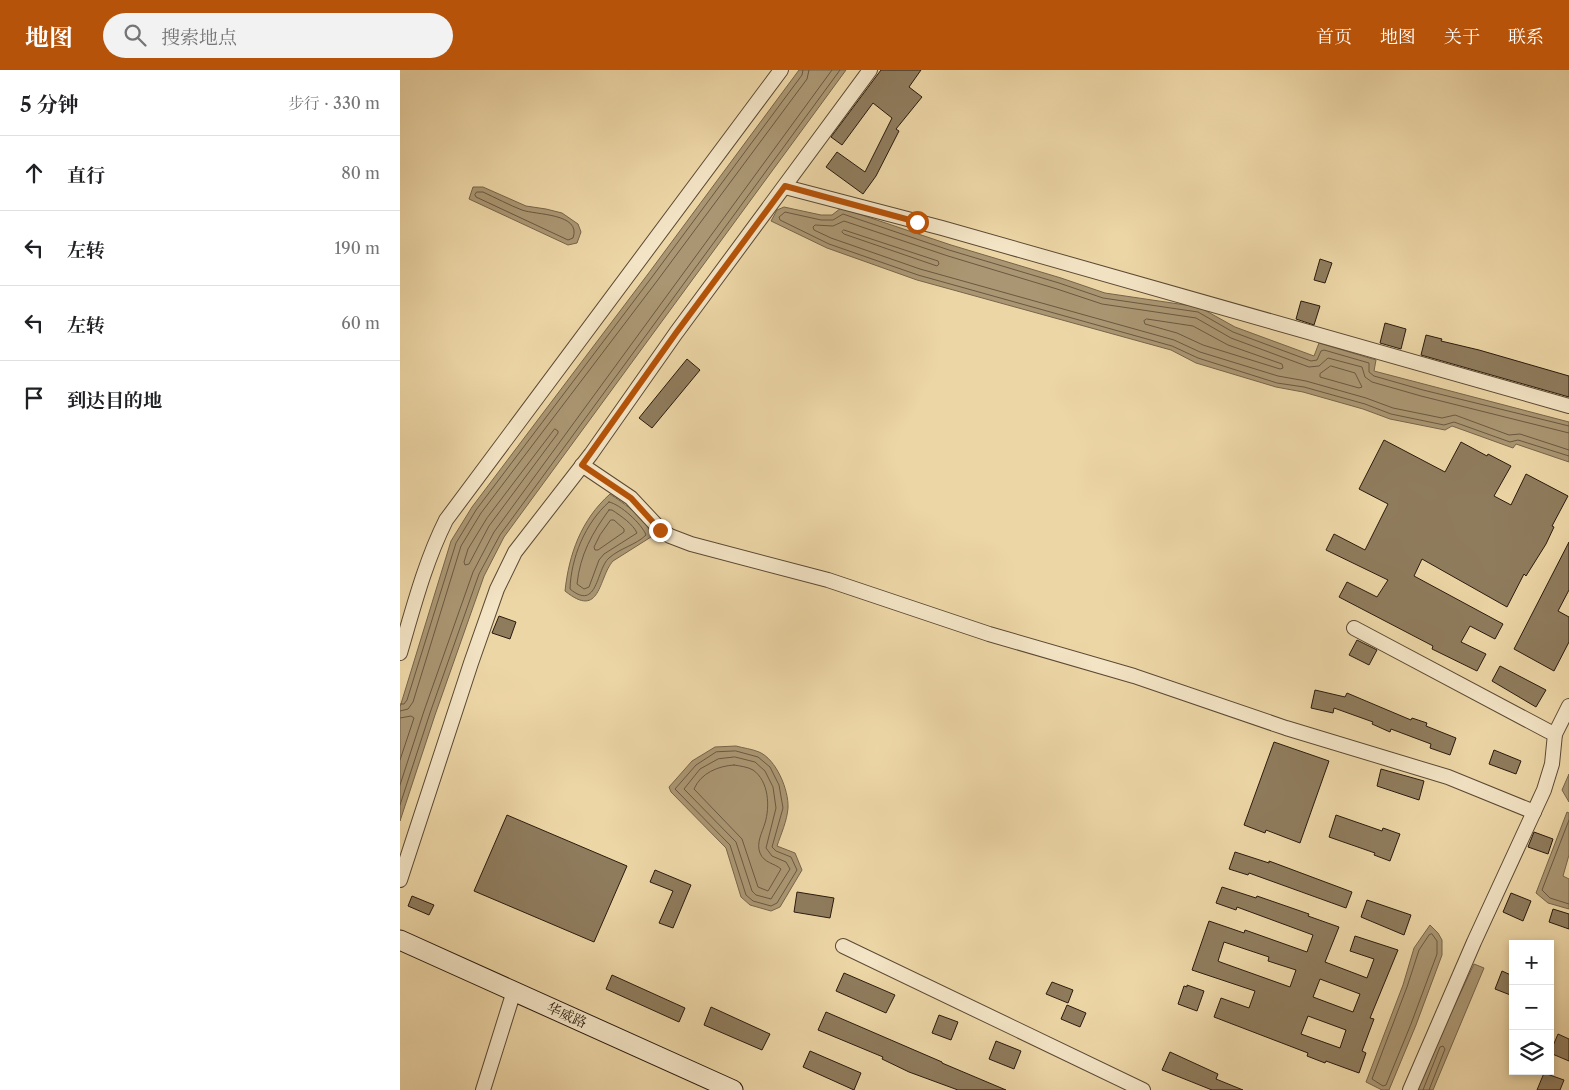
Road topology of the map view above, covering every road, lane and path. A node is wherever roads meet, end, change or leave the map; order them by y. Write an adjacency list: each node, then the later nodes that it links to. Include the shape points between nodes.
1 (781, 70): 7 (street, via 446,520)
2 (870, 70): 3 (street)
3 (785, 186): 4 (street); 5 (street)
4 (1569, 406)
5 (582, 465): 10 (street, via 631,498 660,530 691,544 828,580 988,634 1134,676 1286,728 1448,777); 11 (street, via 515,552 497,589)
6 (1354, 628): 9 (street)
7 (400, 653)
8 (1569, 706): 9 (street)
9 (1555, 734): 10 (street, via 1552,764)
10 (1534, 812): 18 (street)
11 (400, 880)
12 (400, 940): 14 (main road, 华威路)
13 (842, 946): 17 (street)
14 (514, 991): 15 (street); 16 (main road, 华威路)
15 (483, 1090)
16 (733, 1090)
17 (1143, 1090)
18 (1410, 1090)

